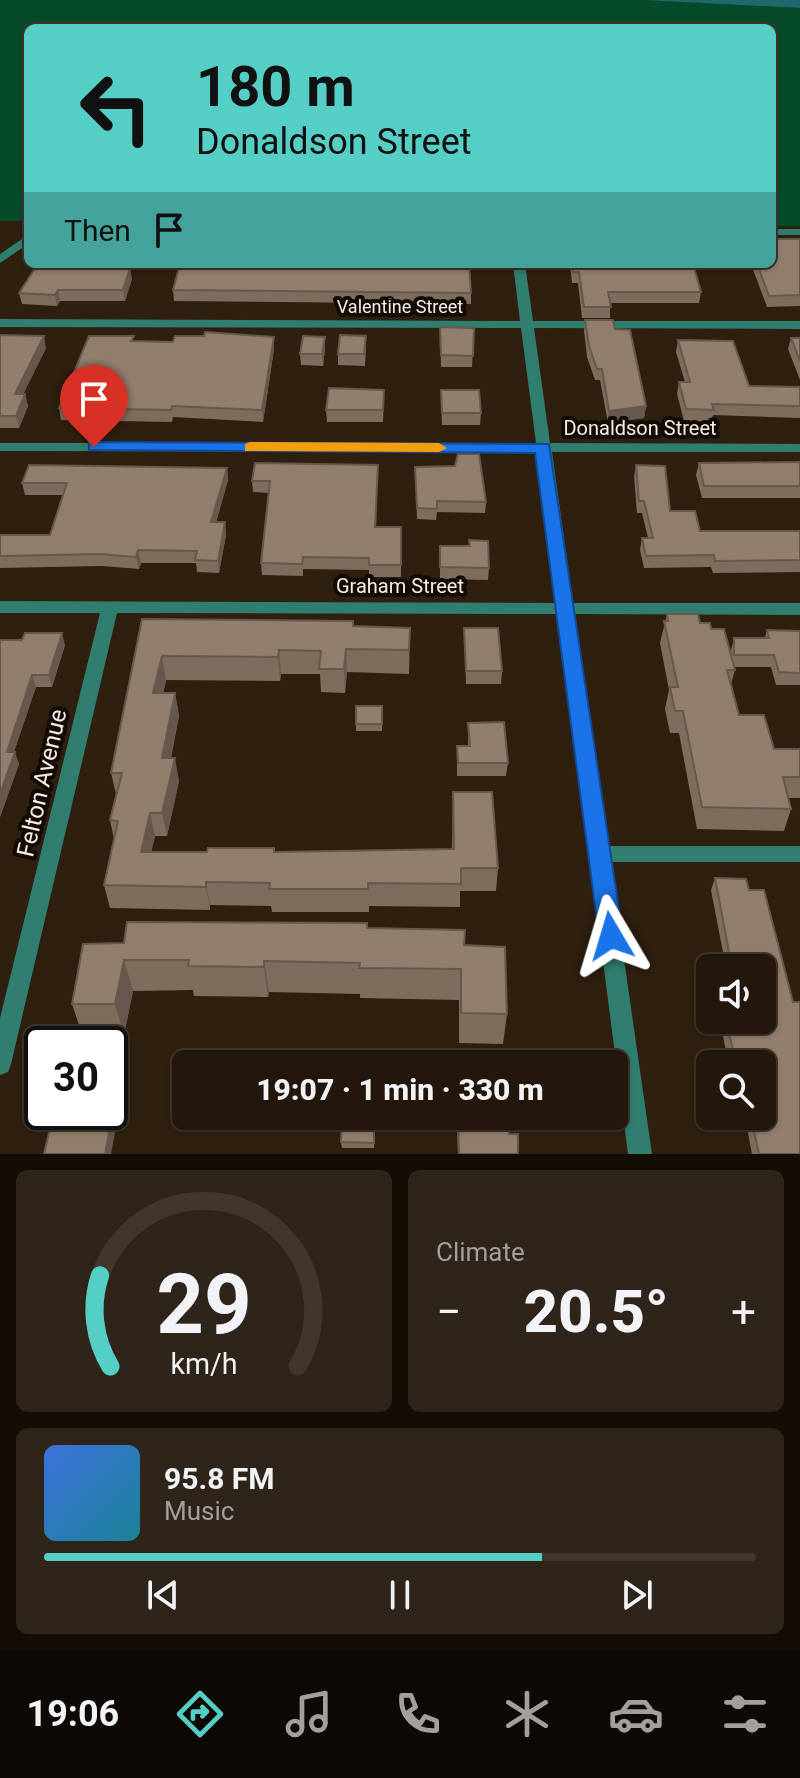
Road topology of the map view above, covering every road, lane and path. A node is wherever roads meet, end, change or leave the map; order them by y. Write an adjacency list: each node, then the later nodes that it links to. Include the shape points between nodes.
1 (776, 232): 2 (street)
2 (800, 232)
3 (24, 241): 4 (street)
4 (0, 260)
5 (519, 268): 7 (street)
6 (0, 323): 7 (street, Valentine Street)
7 (526, 324): 8 (street, Valentine Street); 10 (street)
8 (800, 325)
9 (0, 447): 10 (street, Donaldson Street)
10 (543, 448): 11 (street, Donaldson Street); 14 (street)
11 (800, 448)
12 (0, 607): 13 (street, Graham Street)
13 (110, 607): 14 (street, Graham Street); 18 (street, Felton Avenue)
14 (565, 608): 15 (street, Graham Street); 16 (street)
15 (800, 609)
16 (601, 854): 17 (street); 19 (street)
17 (800, 854)
18 (0, 1064)
19 (640, 1154)

